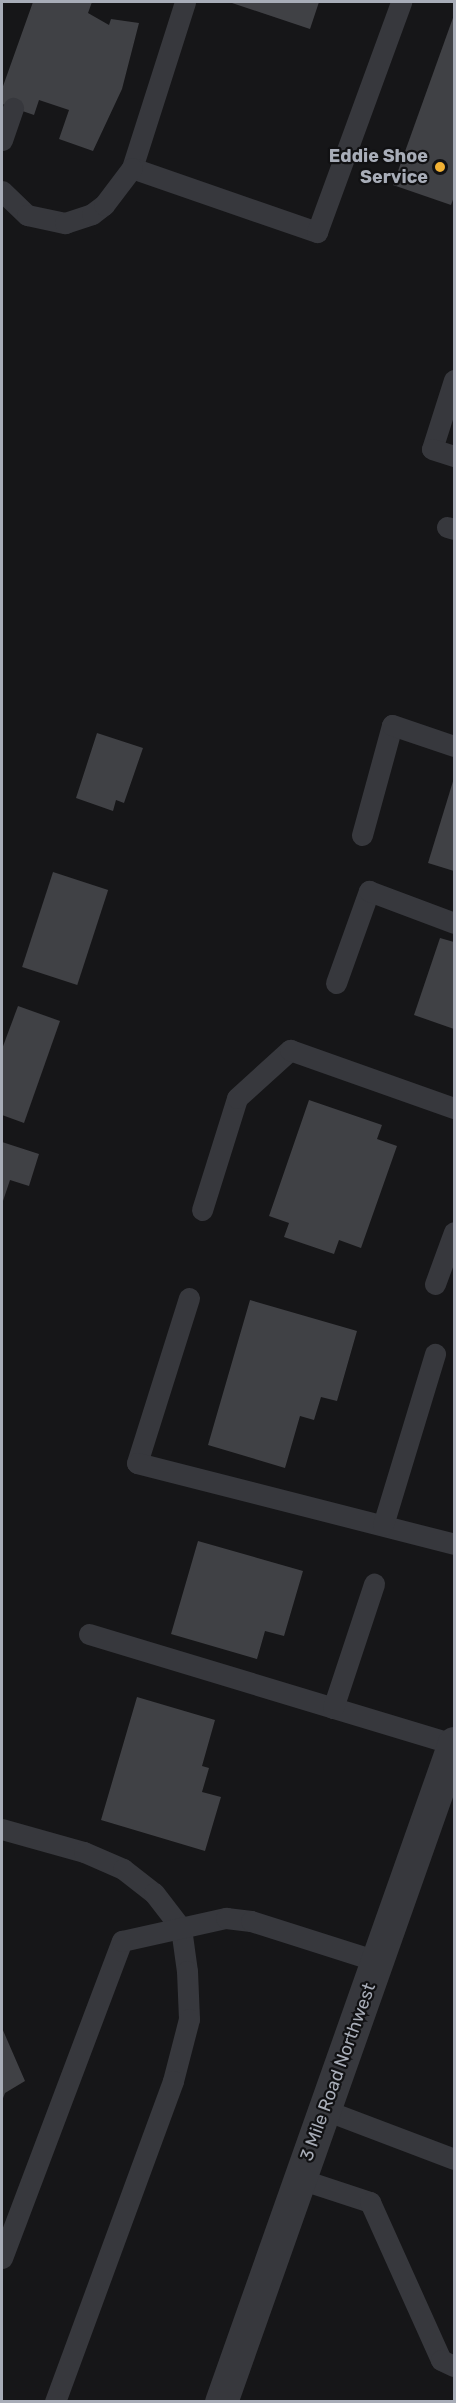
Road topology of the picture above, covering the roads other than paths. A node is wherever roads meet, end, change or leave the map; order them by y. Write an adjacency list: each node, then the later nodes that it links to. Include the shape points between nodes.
1 (185, 2): 5 (lane)
2 (401, 2): 5 (lane, via 316,232)
3 (13, 108): 4 (lane)
4 (2, 140)
5 (132, 168): 6 (lane, via 92,214 65,223 27,215)
6 (2, 191)
7 (454, 380): 8 (lane, via 432,449)
8 (454, 456)
9 (454, 746): 10 (lane, via 392,725)
10 (362, 835)
11 (454, 923): 12 (lane, via 369,891)
12 (336, 982)
13 (454, 1108): 14 (lane, via 290,1050 237,1098)
14 (202, 1210)
15 (454, 1232): 16 (lane)
16 (435, 1284)
17 (189, 1298): 19 (lane, via 137,1462)
18 (435, 1354): 19 (lane)
19 (383, 1525): 20 (lane)
20 (454, 1544)
21 (374, 1584): 23 (lane)
22 (89, 1634): 23 (lane)
23 (333, 1708): 24 (lane)
24 (454, 1744): 27 (street, 3 Mile Road Northwest)
25 (2, 1828): 26 (lane, via 84,1852 123,1869 154,1893)
26 (181, 1928): 27 (lane, via 226,1918 251,1921); 31 (lane, via 122,1941); 33 (lane, via 189,2019 175,2070)
27 (377, 1961): 28 (street, 3 Mile Road Northwest)
28 (324, 2110): 29 (lane); 30 (street, 3 Mile Road Northwest)
29 (454, 2159)
30 (300, 2179): 32 (lane, via 370,2202 441,2360); 34 (street, 3 Mile Road Northwest)
31 (2, 2258)
32 (454, 2366)
33 (55, 2402)
34 (222, 2402)

